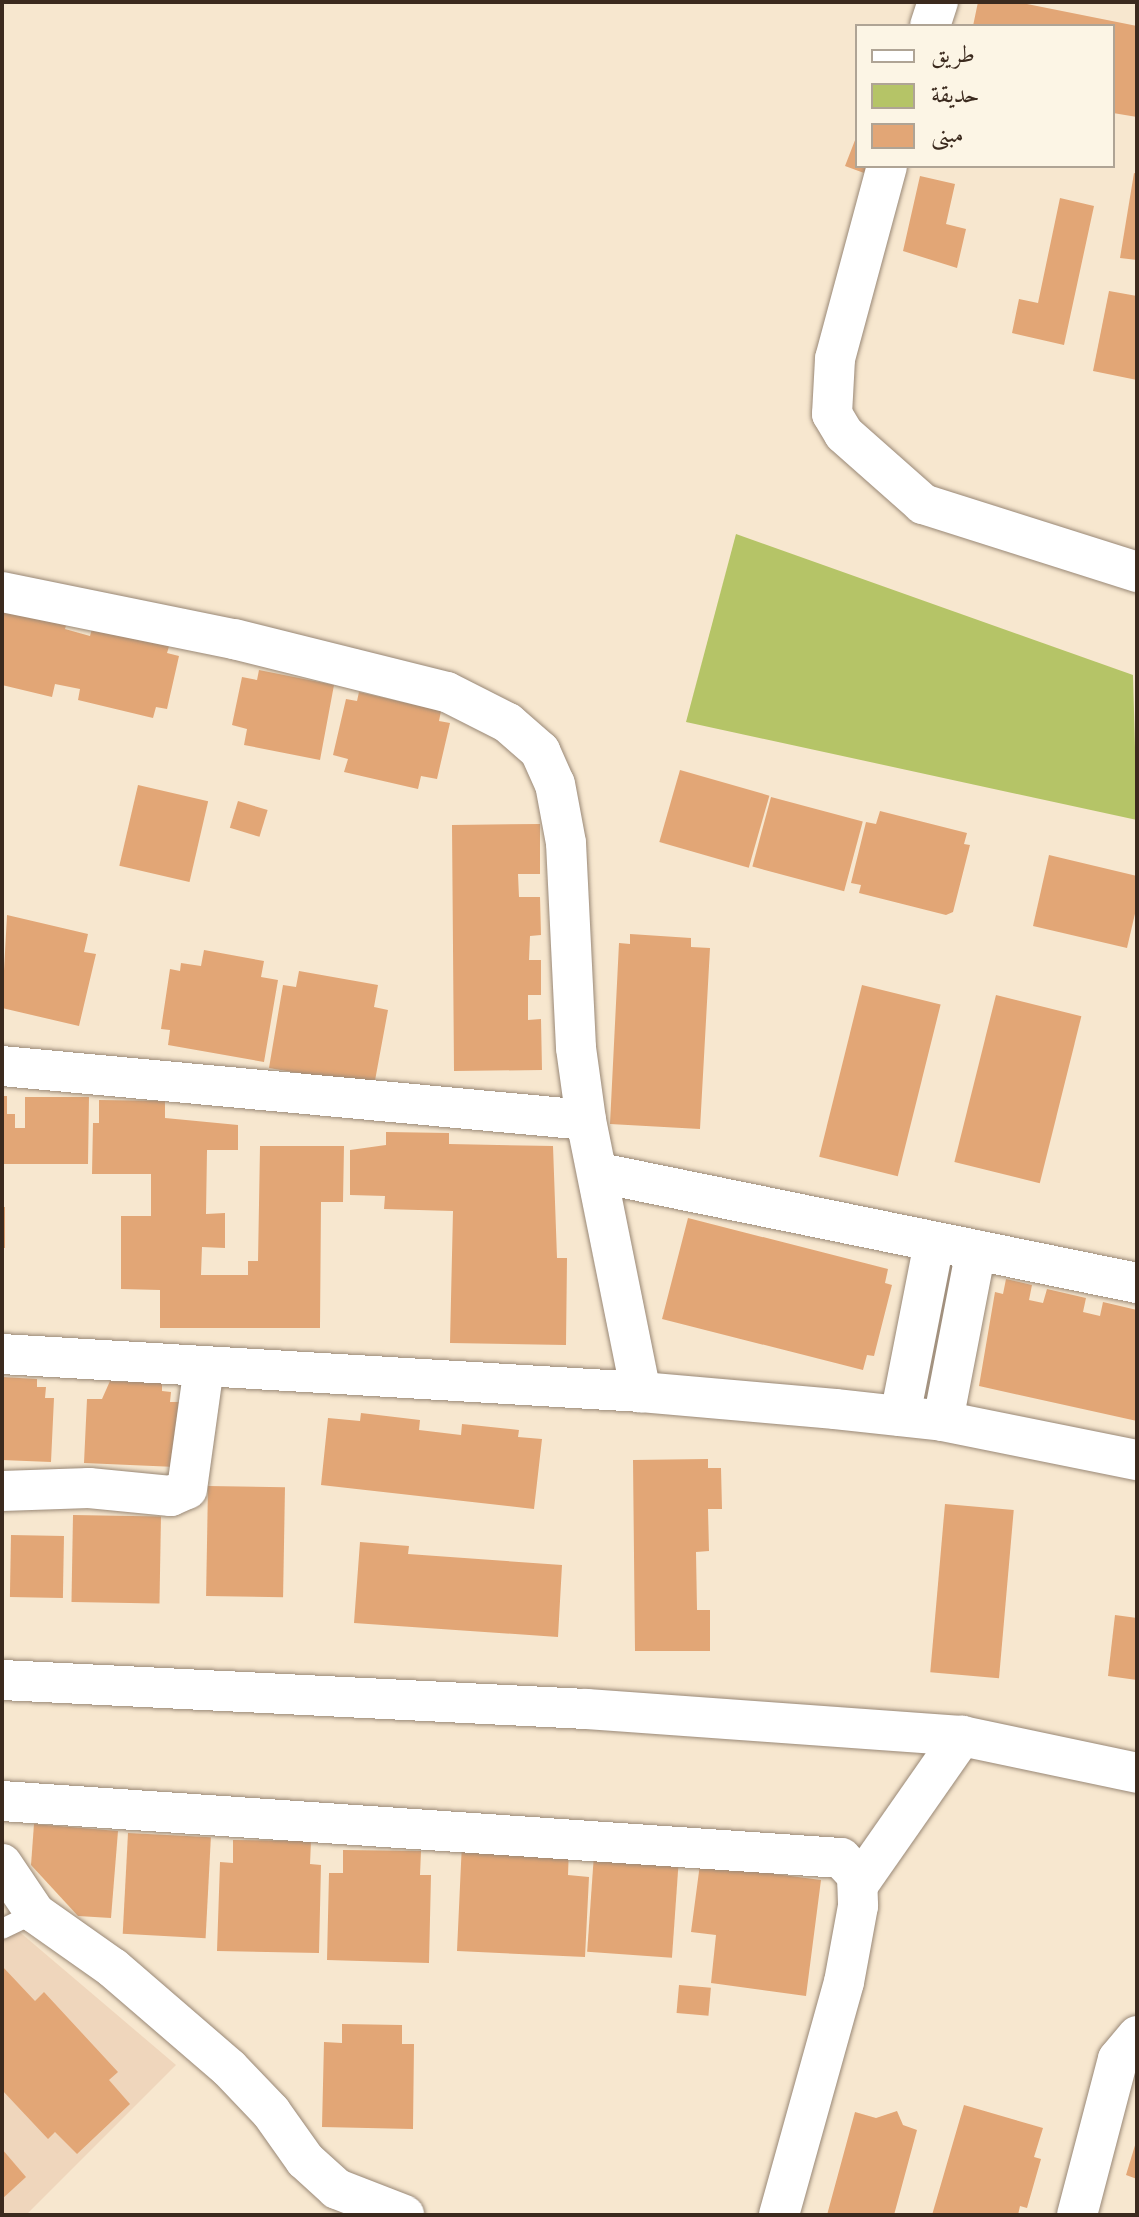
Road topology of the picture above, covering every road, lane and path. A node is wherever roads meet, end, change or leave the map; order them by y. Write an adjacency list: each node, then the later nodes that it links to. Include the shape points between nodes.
1 (938, 2): 2 (street)
2 (931, 24)
3 (886, 168): 4 (street, via 835,359 832,414 844,434 923,504)
4 (1137, 572)
5 (2, 592): 7 (street, via 234,639 447,692 508,723 540,751 555,784 566,843 576,1048)
6 (2, 1066): 7 (street)
7 (586, 1120): 8 (street)
8 (600, 1173): 9 (street); 14 (street)
9 (934, 1242): 10 (street); 15 (street)
10 (976, 1250): 11 (street); 16 (street)
11 (1137, 1283)
12 (2, 1354): 13 (street)
13 (204, 1367): 14 (street); 18 (street, via 187,1489 171,1496 89,1488)
14 (641, 1392): 15 (street)
15 (900, 1416): 16 (street)
16 (943, 1421): 17 (street)
17 (1137, 1460)
18 (2, 1491)
19 (2, 1680): 20 (street, via 586,1709)
20 (962, 1736): 21 (street); 24 (street)
21 (1137, 1773)
22 (2, 1801): 24 (street, via 829,1853 850,1864)
23 (3, 1869): 25 (street)
24 (858, 1885): 28 (street, via 844,1982)
25 (19, 1921): 27 (street, via 113,1968 229,2068 271,2112 305,2160 337,2189)
26 (1137, 2036): 29 (street, via 1118,2059)
27 (404, 2215)
28 (779, 2215)
29 (1077, 2215)

